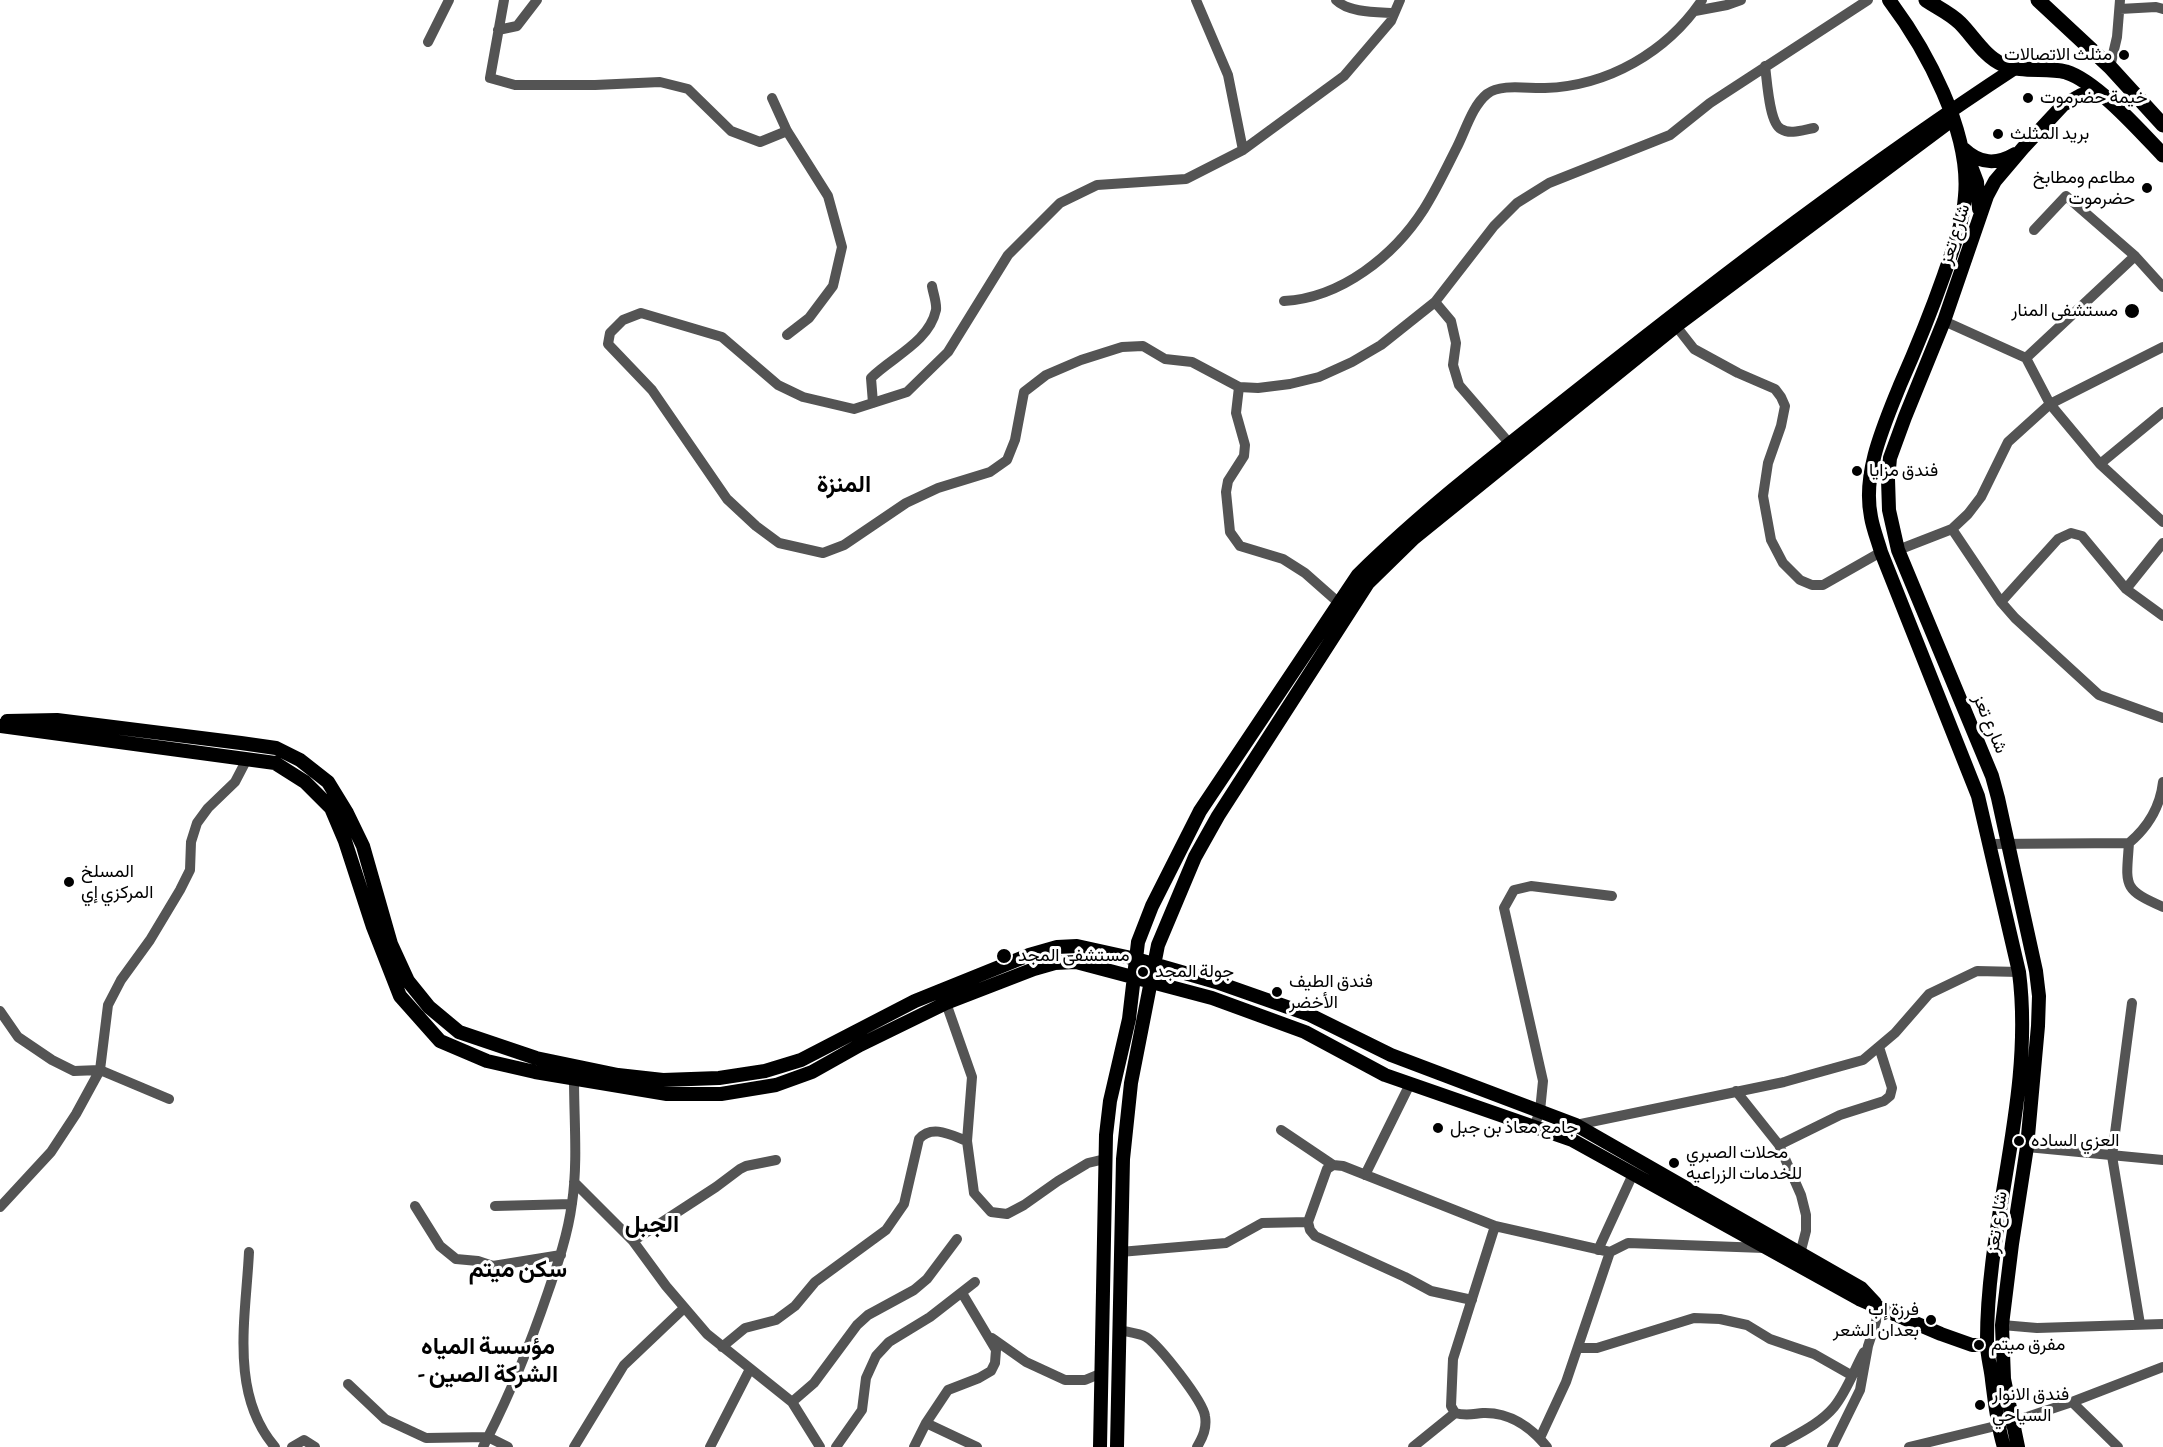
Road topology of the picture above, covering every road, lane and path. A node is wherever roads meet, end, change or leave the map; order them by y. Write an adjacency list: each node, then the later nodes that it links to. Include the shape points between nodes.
1 (449, 0): 18 (street)
2 (504, 0): 17 (street)
3 (537, 0): 17 (street, via 517,26)
4 (1196, 0): 30 (street, via 1228,75)
5 (1336, 0): 16 (street, via 1341,5 1367,11)
6 (1400, 0): 16 (street)
7 (1702, 0): 15 (street)
8 (1741, 0): 15 (street)
9 (1868, 0): 19 (street)
10 (1889, 0): 24 (main road, شارع تعز, via 1920,44)
11 (1926, 0): 21 (highway, via 1959,22 1993,60)
12 (2038, 0): 20 (highway)
13 (2120, 4): 14 (street); 20 (street)
14 (2163, 9)
15 (1695, 11): 37 (street, via 1678,31 1643,58 1612,75 1582,84 1499,88 1488,93 1423,210 1389,252 1352,280 1326,292)
16 (1394, 13): 30 (street, via 1344,76)
17 (498, 30): 27 (street, via 490,78 515,85 660,82 688,89 730,131 760,142)
18 (428, 42)
19 (1765, 66): 26 (street, via 1774,124 1792,132); 38 (street, via 1670,135 1549,183 1517,202)
20 (2110, 67): 25 (highway)
21 (2023, 69): 22 (highway, via 2068,73); 24 (main road)
22 (2102, 95): 29 (main road, شارع تعز, via 2072,99); 31 (highway)
23 (772, 98): 27 (street)
24 (1951, 116): 28 (main road, شارع تعز); 40 (main road); 48 (main road, via 1667,319)
25 (2163, 125)
26 (1814, 128)
27 (787, 131): 41 (street, via 828,196 842,247 833,286 809,318)
28 (1963, 148): 29 (main road, via 1975,158 1991,162 2007,159); 32 (main road, via 1977,182); 54 (main road, شارع تعز, via 1965,195 1958,236 1890,410 1870,479 1870,515)
29 (2023, 148): 32 (main road, شارع تعز, via 1995,181)
30 (1243, 150): 45 (street, via 1186,179 1097,185 1060,203 1008,255 948,352 907,392)
31 (2163, 155)
32 (1979, 218): 39 (main road, شارع تعز)
33 (2034, 230): 34 (street, via 2066,196)
34 (2135, 256): 36 (street); 43 (street)
35 (932, 286): 45 (street, via 937,308 929,328 871,378)
36 (2163, 287)
37 (1284, 301)
38 (1435, 302): 44 (street, via 1381,345 1319,377 1290,384); 48 (street, via 1451,321 1456,343 1453,365 1459,386)
39 (1944, 321): 43 (street); 53 (main road, شارع تعز, via 1890,458 1889,510)
40 (1676, 326): 54 (street, via 1694,349 1775,389 1782,397 1785,406 1763,496 1771,540 1783,563 1800,580 1823,585); 60 (main road, via 1414,538 1368,583)
41 (787, 335)
42 (2163, 347): 46 (street)
43 (2026, 358): 46 (street)
44 (1239, 387): 45 (street, via 1192,362 1165,359 1143,346 1122,347 1081,360 1046,375 1024,392 1007,460 990,472 906,503 844,545 823,553 779,543 727,499 652,390 609,344 610,333 623,320 641,313 722,337 778,385 802,398 854,409); 57 (street, via 1236,413 1245,445 1244,456 1228,481 1226,492 1230,532 1240,546 1283,559 1305,573)
45 (873, 403)
46 (2050, 404): 49 (street); 51 (street, via 2008,442 1982,497)
47 (2163, 412): 49 (street)
48 (1510, 444): 57 (main road, via 1388,544 1358,574)
49 (2100, 464): 50 (street)
50 (2163, 522)
51 (1952, 529): 53 (street); 56 (street)
52 (2163, 543): 55 (street)
53 (1898, 550): 70 (main road, شارع تعز, via 1992,776)
54 (1881, 552): 69 (main road, شارع تعز, via 1978,796)
55 (2126, 588): 56 (street, via 2082,536 2071,533 2058,539); 58 (street)
56 (2001, 602): 61 (street, via 2099,695)
57 (1339, 603): 59 (main road)
58 (2163, 616)
59 (1269, 707): 60 (main road); 73 (main road, via 1200,811 1152,906)
60 (1282, 715): 74 (main road, via 1195,857)
61 (2163, 718)
62 (0, 721): 64 (main road, via 57,720)
63 (0, 726): 65 (main road)
64 (160, 733): 65 (main road); 73 (main road, via 276,748 300,760 328,782 363,846 391,944 408,981 459,1032 536,1058 663,1080 765,1071 801,1060 915,1001 1029,955 1077,946)
65 (159, 748): 66 (main road)
66 (247, 759): 82 (street, via 235,782 197,823 191,842 190,870 108,1005); 83 (main road, via 275,763 305,782 331,808 400,996 440,1041 487,1061)
67 (2163, 788): 68 (street, via 2144,831)
68 (2129, 843): 70 (street); 72 (street, via 2127,879 2131,890)
69 (1990, 844): 70 (street); 75 (main road, شارع تعز)
70 (2008, 844): 95 (main road, شارع تعز, via 2037,971 2038,1026)
71 (1612, 896): 87 (street, via 1531,886 1514,890 1504,908 1543,1081)
72 (2163, 907)
73 (1136, 959): 74 (main road); 76 (main road)
74 (1153, 964): 77 (main road); 87 (main road, via 1310,1015 1391,1055)
75 (2019, 972): 81 (street, via 1977,971 1929,994); 129 (main road, شارع تعز, via 2023,1035 1995,1247)
76 (1135, 976): 77 (main road); 78 (main road, via 1076,962 1055,963); 91 (main road)
77 (1150, 980): 84 (main road, via 1305,1032 1385,1075); 92 (main road)
78 (946, 1003): 83 (main road, via 812,1072 776,1085 721,1094 667,1094); 93 (street, via 972,1077)
79 (2132, 1003): 96 (street)
80 (0, 1011): 82 (street, via 18,1037 52,1060 74,1071)
81 (1879, 1047): 85 (street, via 1863,1060); 94 (street, via 1892,1088 1890,1096)
82 (99, 1070): 86 (street); 107 (street, via 51,1152)
83 (574, 1079): 103 (street)
84 (1410, 1084): 89 (main road); 102 (street)
85 (1736, 1091): 88 (street); 94 (street)
86 (169, 1099)
87 (1539, 1111): 88 (main road); 89 (street)
88 (1576, 1125): 117 (main road)
89 (1534, 1127): 101 (main road, via 1572,1140)
90 (1281, 1130): 100 (street)
91 (1106, 1135): 92 (main road); 97 (main road)
92 (1124, 1136): 115 (main road)
93 (967, 1140): 97 (street, via 974,1194 991,1212 1007,1214 1088,1163); 131 (street, via 938,1131 924,1133 919,1139 904,1204 886,1230 815,1282 795,1306 776,1320 745,1328)
94 (1779, 1145): 117 (street, via 1806,1215)
95 (2027, 1147): 96 (street); 126 (main road, شارع تعز)
96 (2112, 1156): 99 (street); 124 (street)
97 (1105, 1159): 135 (main road)
98 (776, 1160): 111 (street, via 740,1169)
99 (2163, 1160)
100 (1333, 1165): 102 (street); 108 (street, via 1327,1169)
101 (1633, 1174): 112 (main road); 113 (street)
102 (1365, 1175): 109 (street)
103 (574, 1182): 104 (street); 111 (street)
104 (572, 1204): 106 (street); 118 (street)
105 (415, 1206): 118 (street, via 440,1246 456,1259 493,1266)
106 (495, 1206)
107 (0, 1207)
108 (1308, 1222): 115 (street, via 1262,1223 1226,1243); 121 (street, via 1315,1236 1357,1257 1431,1291)
109 (1495, 1226): 113 (street); 121 (street)
110 (957, 1239): 138 (street, via 927,1279 856,1325 814,1383)
111 (633, 1241): 122 (street)
112 (1768, 1248): 116 (street, via 1628,1243); 123 (main road)
113 (1598, 1250): 116 (street)
114 (249, 1252): 146 (street, via 243,1361 250,1400)
115 (1120, 1252): 127 (main road)
116 (1610, 1252): 132 (street)
117 (1800, 1254): 123 (main road, via 1861,1288)
118 (561, 1255): 144 (street, via 509,1396)
119 (975, 1282): 120 (street)
120 (962, 1293): 128 (street); 154 (street, via 889,1342 876,1356 866,1378 862,1410)
121 (1472, 1300): 140 (street, via 1453,1359 1451,1406)
122 (684, 1308): 131 (street); 151 (street, via 624,1365)
123 (1880, 1309): 129 (main road, via 1972,1345); 130 (street)
124 (2140, 1324): 125 (street); 126 (street, via 2037,1328)
125 (2163, 1324)
126 (2002, 1325): 141 (main road, شارع تعز, via 2004,1379)
127 (1119, 1330): 158 (main road); 159 (street, via 1146,1337 1161,1350 1200,1403 1206,1431)
128 (986, 1334): 135 (street, via 1026,1362 1065,1380 1085,1380); 142 (street, via 996,1350 991,1371 948,1390)
129 (1987, 1345): 143 (main road, شارع تعز)
130 (1868, 1346): 136 (street); 162 (street, via 1860,1390)
131 (722, 1347): 134 (street)
132 (1578, 1348): 136 (street, via 1597,1348 1694,1318 1720,1319 1747,1325); 145 (street)
133 (2163, 1367): 139 (street)
134 (750, 1369): 138 (street); 152 (street)
135 (1102, 1373): 157 (main road)
136 (1851, 1375): 161 (street, via 1833,1408)
137 (348, 1384): 144 (street, via 385,1419 426,1438)
138 (792, 1401): 153 (street)
139 (2073, 1401): 141 (street); 166 (street)
140 (1455, 1413): 145 (street, via 1505,1415 1521,1422); 160 (street)
141 (2012, 1422): 143 (street); 165 (main road, شارع تعز)
142 (926, 1423): 155 (street); 156 (street)
143 (1997, 1424): 163 (street); 164 (main road, شارع تعز)
144 (488, 1437): 149 (street); 150 (street)
145 (1543, 1442)
146 (275, 1447)
147 (292, 1447): 148 (street, via 304,1440)
148 (315, 1447)
149 (483, 1447)
150 (508, 1447)
151 (574, 1447)
152 (710, 1447)
153 (820, 1447)
154 (836, 1447)
155 (914, 1447)
156 (977, 1447)
157 (1100, 1447)
158 (1117, 1447)
159 (1197, 1447)
160 (1413, 1447)
161 (1775, 1447)
162 (1832, 1447)
163 (1909, 1447)
164 (2004, 1447)
165 (2018, 1447)
166 (2118, 1447)

